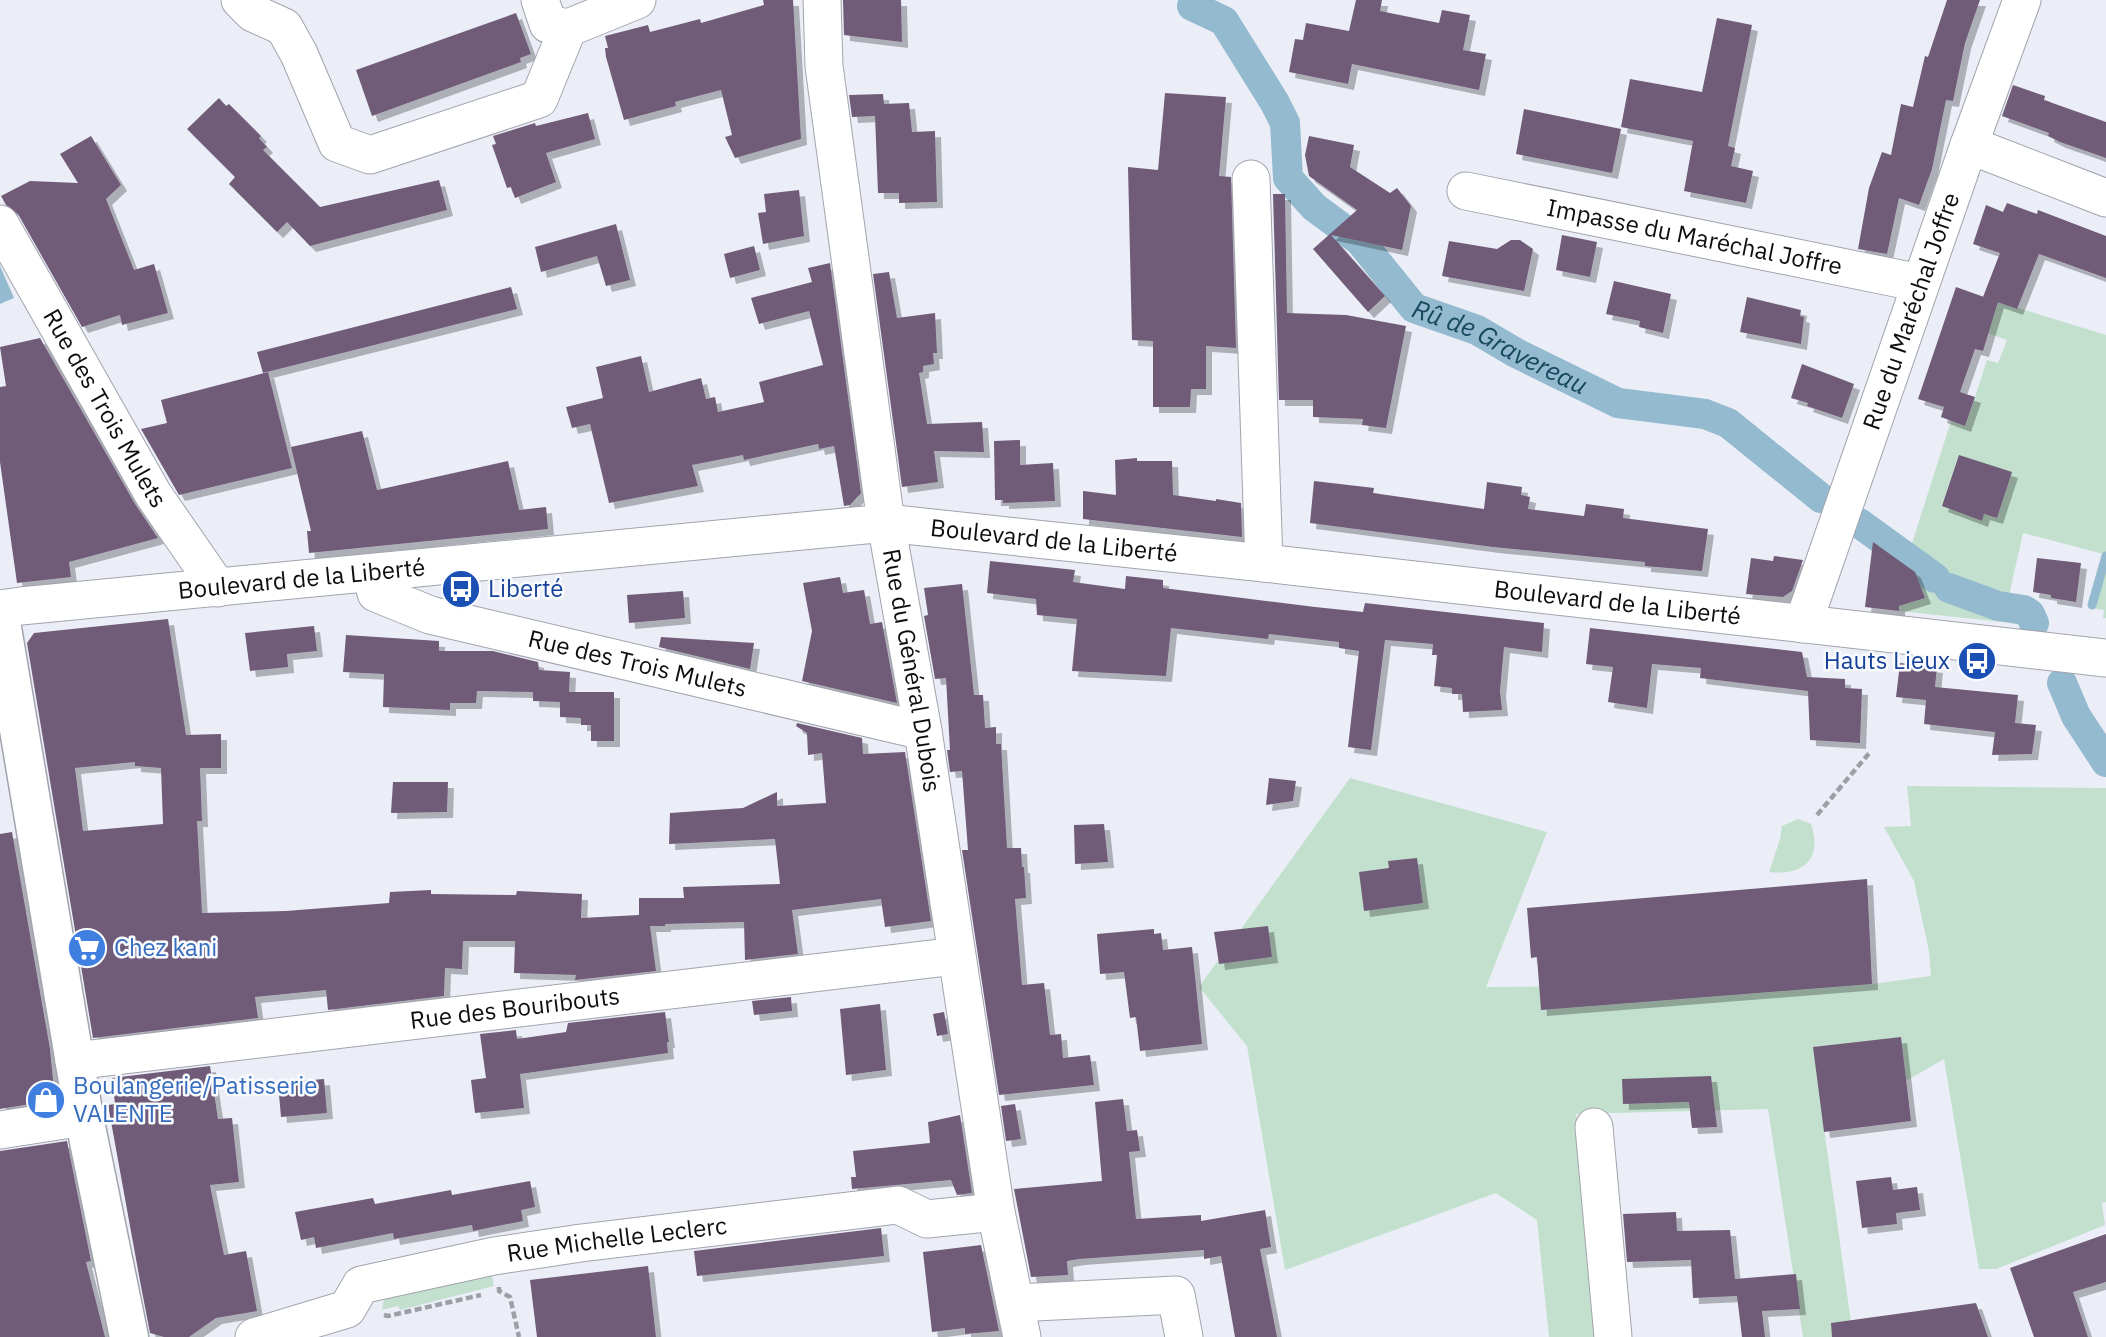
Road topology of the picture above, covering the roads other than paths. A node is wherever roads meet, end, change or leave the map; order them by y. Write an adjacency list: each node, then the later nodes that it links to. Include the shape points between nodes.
1 (240, 0): 6 (street, via 253,13 284,27 337,143 370,155 539,99)
2 (540, 0): 6 (street, via 548,24)
3 (638, 0): 6 (street)
4 (822, 0): 13 (street, Rue du Général Dubois, via 824,66)
5 (2022, 0): 7 (street, Rue du Maréchal Joffre)
6 (568, 28)
7 (1969, 145): 10 (street); 12 (street, Rue du Maréchal Joffre)
8 (1251, 179): 14 (street)
9 (1466, 191): 12 (street, Impasse du Maréchal Joffre)
10 (2106, 198)
11 (0, 224): 16 (street, Rue des Trois Mulets, via 153,494)
12 (1920, 283): 19 (street, Rue du Maréchal Joffre)
13 (886, 523): 14 (street, Boulevard de la Liberté); 15 (street, Boulevard de la Liberté); 21 (street, Rue du Général Dubois)
14 (1264, 563): 19 (street, Boulevard de la Liberté)
15 (371, 573): 16 (street, Boulevard de la Liberté); 21 (street, Rue des Trois Mulets, via 376,593 430,615)
16 (218, 587): 17 (street, Boulevard de la Liberté)
17 (0, 610)
18 (0, 616): 23 (main road)
19 (1803, 624): 20 (street, Boulevard de la Liberté)
20 (2106, 658)
21 (923, 731): 22 (street, Rue du Général Dubois)
22 (956, 956): 23 (street, Rue des Bouribouts); 27 (street, Rue du Général Dubois)
23 (74, 1061): 24 (main road)
24 (84, 1117): 26 (street); 29 (main road)
25 (1594, 1127): 32 (street)
26 (0, 1130)
27 (996, 1212): 28 (street, Rue du Général Dubois); 30 (street, Rue Michelle Leclerc, via 928,1219 898,1205 494,1256 361,1285 346,1309)
28 (1019, 1320): 31 (street, via 1176,1296)
29 (129, 1337)
30 (254, 1337)
31 (1184, 1337)
32 (1613, 1337)

